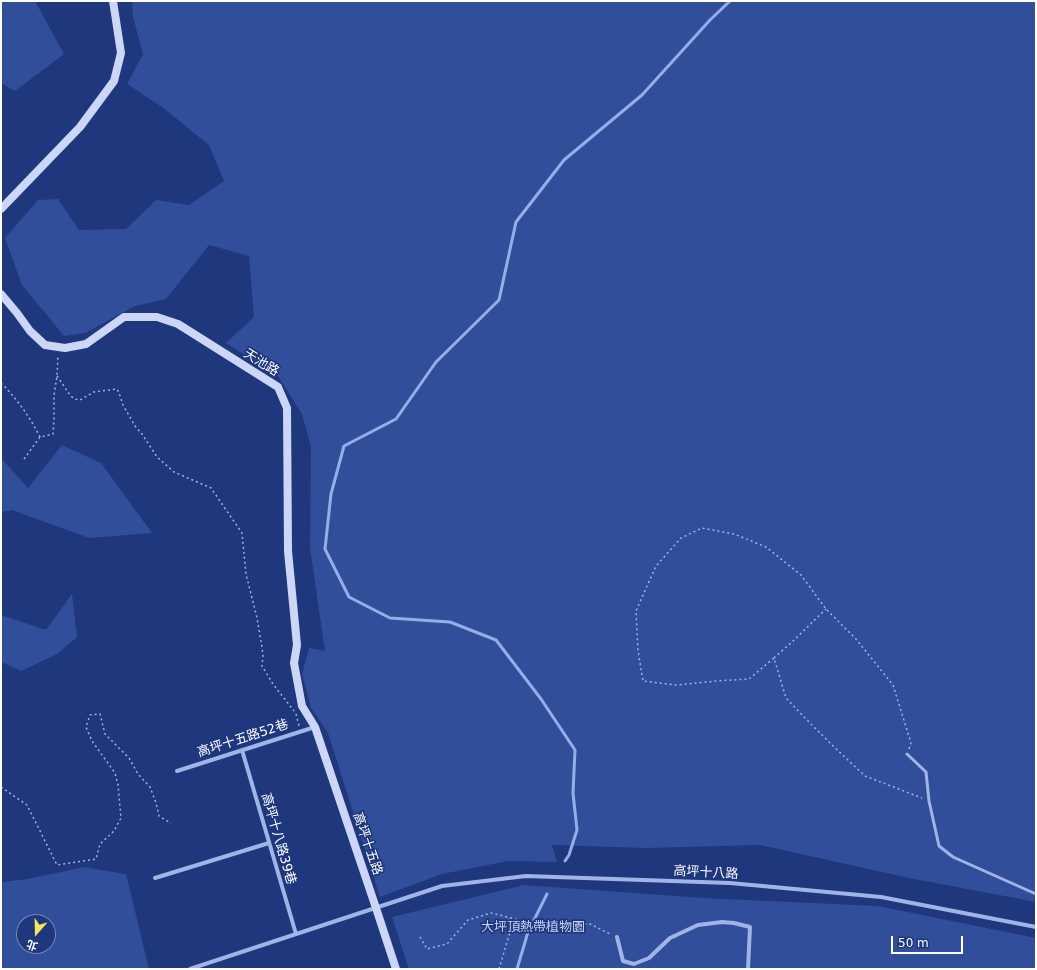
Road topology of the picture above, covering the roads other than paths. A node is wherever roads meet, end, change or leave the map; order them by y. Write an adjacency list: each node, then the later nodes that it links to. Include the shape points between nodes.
1 (113, 1): 2 (street, via 121,53 114,81 80,127)
2 (1, 209)
3 (1, 294): 4 (street, 天池路, via 30,331 45,345 65,348 86,344 124,317 157,317 178,324 278,387 287,408 288,551 297,645 294,662 302,706)
4 (315, 727): 5 (street, 高坪十五路52巷); 11 (street, 高坪十五路)
5 (242, 750): 7 (street, 高坪十五路52巷); 8 (street, 高坪十八路39巷)
6 (907, 754): 10 (lane, via 926,772 929,801 939,846 953,857)
7 (177, 771)
8 (269, 843): 9 (street); 13 (street, 高坪十八路39巷)
9 (155, 878)
10 (1036, 894)
11 (376, 908): 12 (street, 高坪十八路, via 442,886 526,876 730,883 881,897); 13 (street, 高坪十八路); 16 (street, 高坪十五路)
12 (1036, 927)
13 (296, 934): 15 (street, 高坪十八路)
14 (617, 937): 17 (street, via 623,961 634,964 649,958 670,938 698,925 734,923 750,927)
15 (190, 969)
16 (396, 969)
17 (748, 969)

